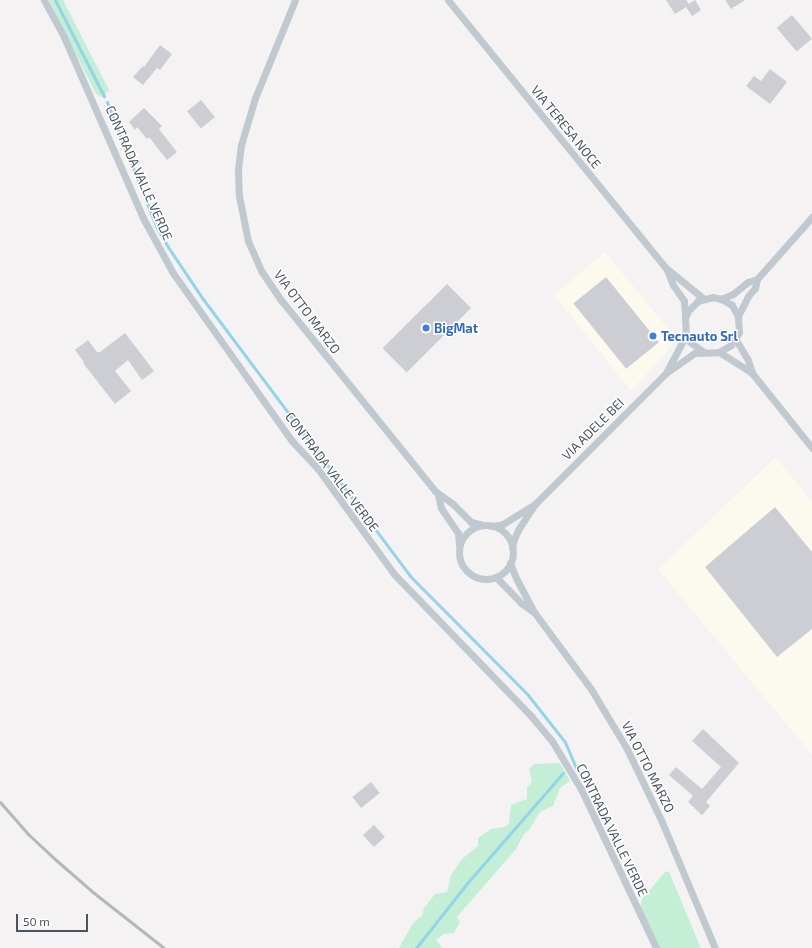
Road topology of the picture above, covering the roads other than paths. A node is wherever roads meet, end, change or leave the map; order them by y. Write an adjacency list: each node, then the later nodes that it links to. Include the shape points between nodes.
1 (44, 0): 27 (street, CONTRADA VALLE VERDE, via 67,44 143,218 173,273 292,441 318,469 394,574 531,716 566,762)
2 (295, 0): 18 (street, VIA OTTO MARZO, via 255,98 241,145 238,183 245,230 262,272 281,300)
3 (448, 0): 5 (street, VIA TERESA NOCE)
4 (812, 217): 6 (street)
5 (666, 268): 7 (street, VIA TERESA NOCE); 10 (street, VIA TERESA NOCE, via 684,301)
6 (757, 279): 8 (street); 9 (street, via 755,288)
7 (704, 299): 8 (street); 10 (street, via 692,306)
8 (721, 299): 9 (street, via 732,306)
9 (738, 316): 12 (street, via 739,332)
10 (685, 318): 11 (street)
11 (686, 335): 13 (street, via 690,342); 15 (street, VIA ADELE BEI)
12 (736, 340): 14 (street); 16 (street, via 748,360)
13 (704, 352): 14 (street); 15 (street, VIA ADELE BEI, via 696,353)
14 (719, 352): 16 (street)
15 (666, 373): 19 (street, VIA ADELE BEI)
16 (752, 373): 17 (street)
17 (812, 448)
18 (438, 495): 20 (street, VIA OTTO MARZO, via 453,504 471,522); 22 (street, VIA OTTO MARZO, via 441,508 458,533)
19 (536, 503): 21 (street, via 503,524); 23 (street, via 518,530)
20 (483, 525): 21 (street); 22 (street, via 468,532)
21 (492, 526): 23 (street, via 506,534)
22 (460, 546): 25 (street, via 461,563 472,575 487,579)
23 (512, 548): 24 (street)
24 (510, 563): 25 (street, via 504,572); 26 (street, VIA OTTO MARZO)
25 (496, 577): 26 (street, VIA OTTO MARZO, via 521,603)
26 (534, 612): 28 (street, VIA OTTO MARZO, via 591,689 627,749 662,822)
27 (656, 948)
28 (715, 948)

